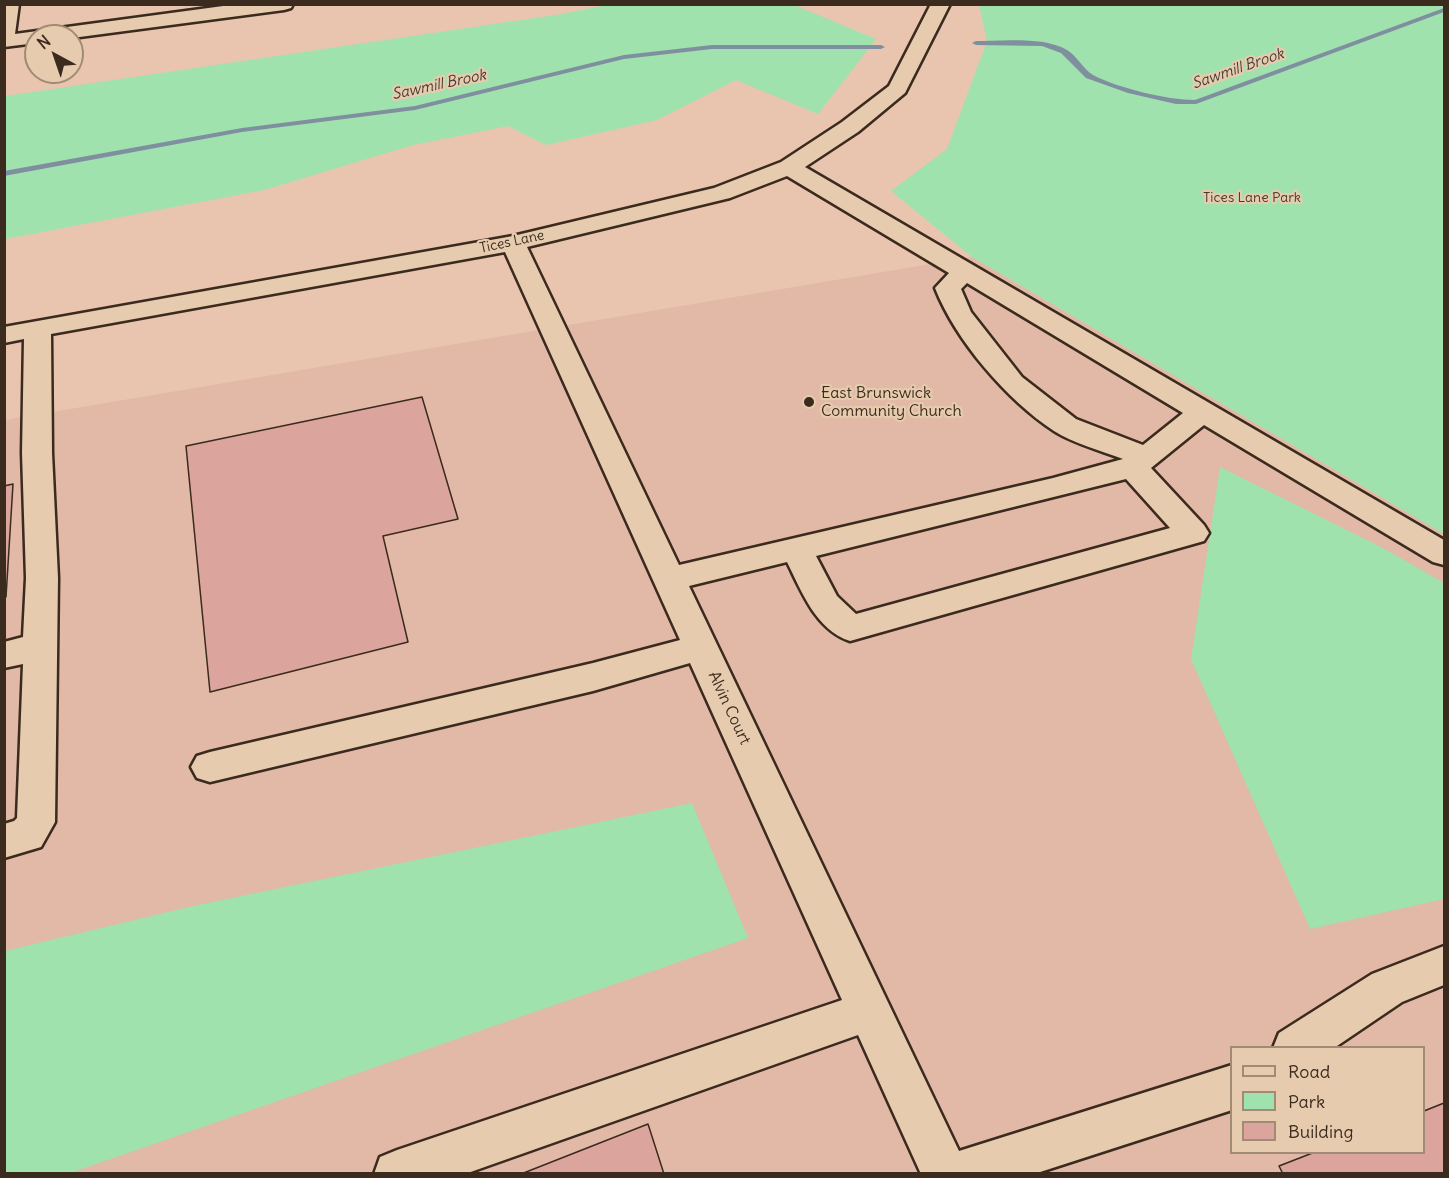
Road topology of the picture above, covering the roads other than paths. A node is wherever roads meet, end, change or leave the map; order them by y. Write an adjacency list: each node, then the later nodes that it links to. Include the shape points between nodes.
1 (10, 4): 6 (street)
2 (284, 4): 4 (street)
3 (942, 4): 7 (street, Tices Lane, via 898,89)
4 (84, 31)
5 (24, 39): 6 (street)
6 (4, 42)
7 (789, 167): 8 (street, Tices Lane, via 722,193); 9 (street)
8 (513, 243): 10 (street, Tices Lane); 16 (street, Alvin Court)
9 (965, 271): 12 (street); 13 (street, via 948,288 958,313 1012,383 1066,426)
10 (38, 329): 11 (street, Tices Lane); 17 (street)
11 (4, 335)
12 (1203, 411): 13 (street); 15 (street)
13 (1139, 462): 14 (street, via 1053,488); 14 (street, via 1193,533 850,628 825,604)
14 (796, 549): 16 (street)
15 (1444, 554)
16 (669, 579): 18 (street, Alvin Court)
17 (40, 646): 19 (street); 21 (street, via 36,822 27,835)
18 (701, 647): 20 (street, via 582,680); 23 (street, Alvin Court)
19 (4, 655)
20 (210, 767)
21 (4, 841)
22 (1444, 966): 24 (street, via 1387,988)
23 (869, 1011): 26 (street); 27 (street, Alvin Court)
24 (1297, 1046)
25 (1230, 1088): 28 (street)
26 (397, 1173)
27 (945, 1173)
28 (960, 1173)

